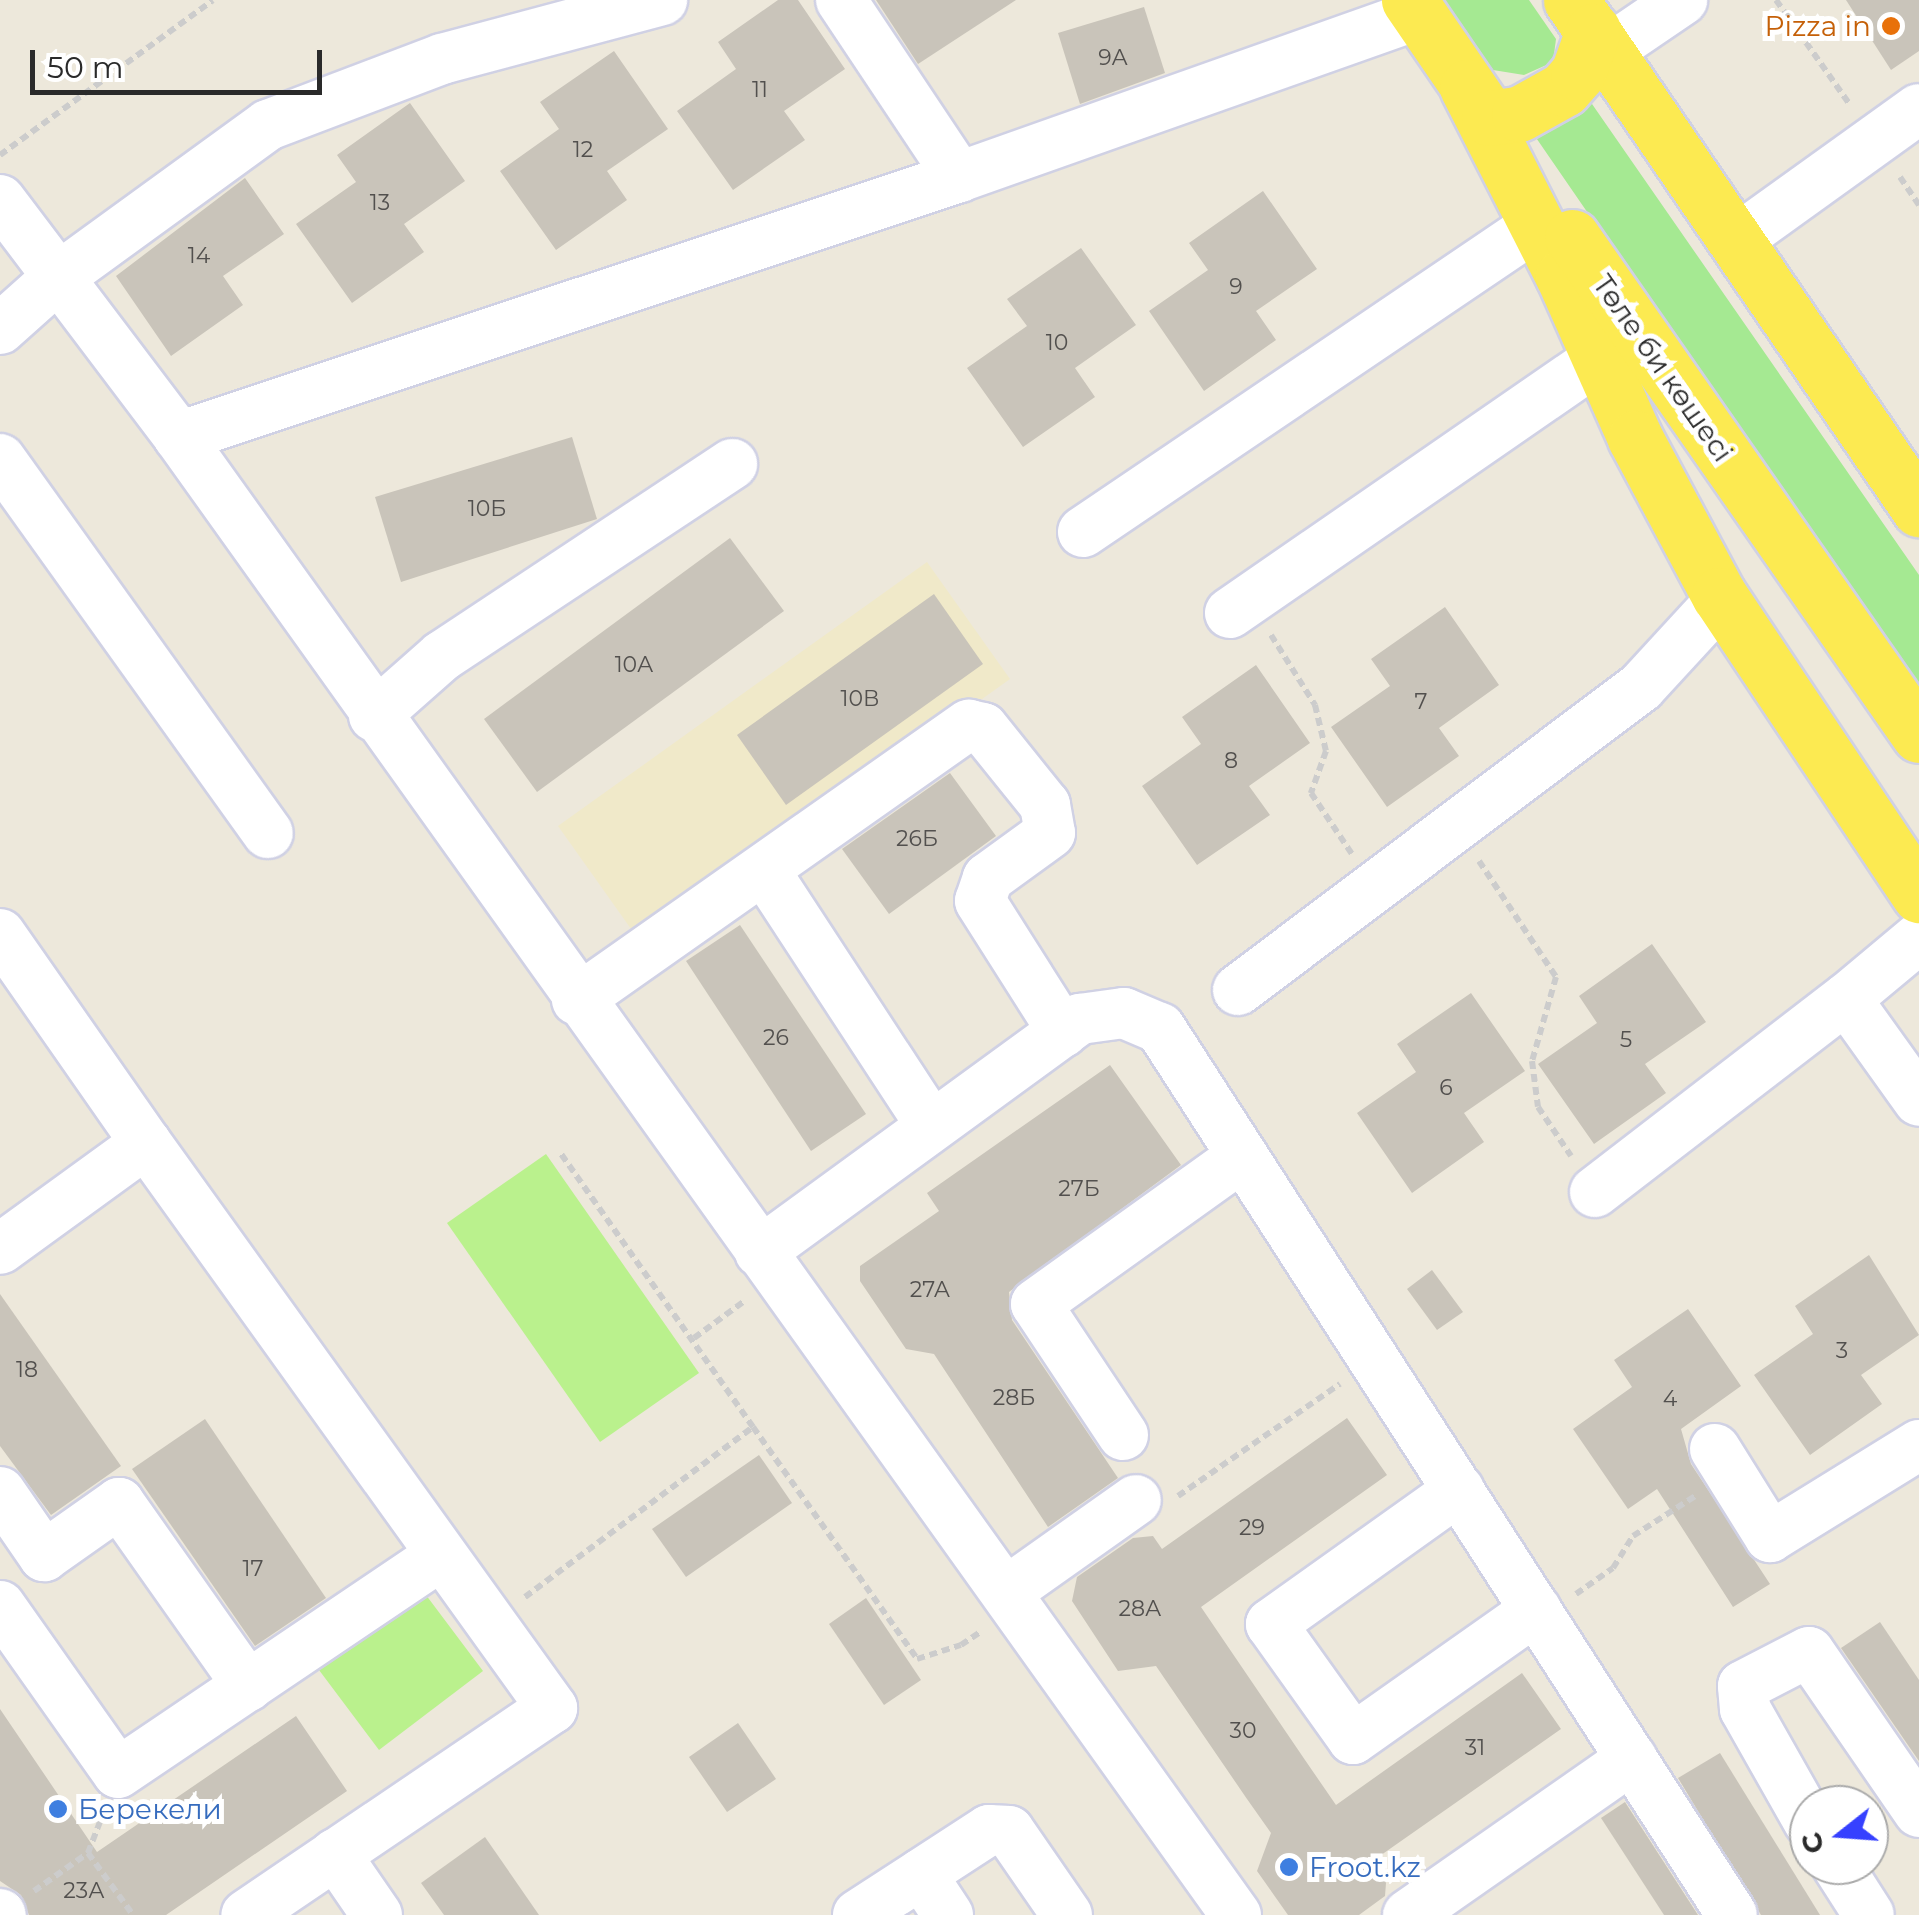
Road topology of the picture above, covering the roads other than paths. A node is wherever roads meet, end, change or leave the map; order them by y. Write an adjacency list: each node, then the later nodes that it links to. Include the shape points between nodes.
1 (662, 0): 12 (street, via 442,59 268,125)
2 (841, 0): 8 (street)
3 (1682, 0): 5 (street)
4 (1414, 7): 6 (main road, Төле би көшесі); 8 (street)
5 (1590, 27): 6 (main road, via 1578,74 1564,89 1519,114); 11 (main road)
6 (1478, 102): 10 (main road); 23 (main road, Төле би көшесі)
7 (1919, 109): 11 (street)
8 (958, 177): 15 (street)
9 (0, 200): 12 (street)
10 (1538, 225): 14 (main road); 19 (street)
11 (1734, 241): 18 (main road)
12 (56, 279): 13 (street); 15 (street)
13 (0, 329)
14 (1599, 358): 20 (main road); 21 (street)
15 (178, 437): 22 (street)
16 (0, 459): 24 (street)
17 (732, 464): 22 (street, via 442,656)
18 (1919, 509)
19 (1084, 532)
20 (1722, 600): 26 (main road); 29 (street, via 1641,687)
21 (1240, 607)
22 (374, 716): 31 (street)
23 (1919, 735)
24 (268, 833)
25 (764, 870): 31 (street); 32 (street, via 969,725 983,728 1045,805 1050,832 988,878 980,901); 34 (street)
26 (1919, 895)
27 (0, 934): 35 (street)
28 (1919, 938): 30 (street)
29 (1238, 990)
30 (1846, 999): 33 (street); 37 (street)
31 (577, 1000): 39 (street)
32 (1063, 1032): 34 (street); 36 (street, via 1080,1020 1124,1013 1160,1028)
33 (1919, 1101)
34 (930, 1124): 39 (street)
35 (146, 1143): 38 (street); 46 (street)
36 (1243, 1156): 40 (street, via 1036,1304); 43 (street, via 1318,1293)
37 (1595, 1192)
38 (0, 1248)
39 (769, 1265): 47 (street)
40 (1123, 1435)
41 (1919, 1445): 42 (street, via 1770,1537)
42 (1715, 1448)
43 (1459, 1490): 49 (street); 49 (street, via 1271,1624 1353,1739)
44 (0, 1492): 50 (street, via 44,1556 119,1503)
45 (1136, 1500): 47 (street)
46 (442, 1555): 50 (street); 54 (street, via 552,1708)
47 (1006, 1592): 62 (street)
48 (0, 1606): 50 (street, via 118,1773)
49 (1538, 1614): 51 (street)
50 (248, 1686)
51 (1632, 1759): 63 (street); 64 (street)
52 (1789, 1787): 53 (street, via 1745,1709 1743,1686 1809,1652)
53 (1919, 1812)
54 (335, 1854): 57 (street); 58 (street)
55 (920, 1874): 59 (street); 60 (street); 61 (street, via 989,1830 1008,1831)
56 (1850, 1885): 65 (street)
57 (246, 1915)
58 (378, 1915)
59 (858, 1915)
60 (948, 1915)
61 (1067, 1915)
62 (1236, 1915)
63 (1408, 1915)
64 (1732, 1915)
65 (1869, 1915)

